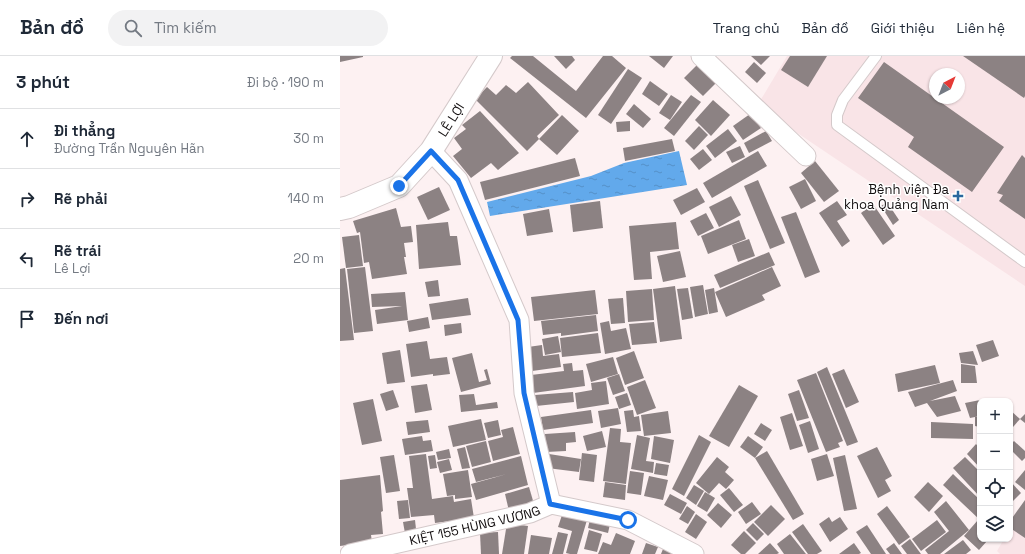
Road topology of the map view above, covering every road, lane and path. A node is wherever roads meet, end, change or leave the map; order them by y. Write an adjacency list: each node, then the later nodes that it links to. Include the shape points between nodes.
1 (491, 56): 4 (street, LÊ LỢI)
2 (701, 56): 5 (street)
3 (876, 56): 7 (lane, via 843,100 837,115 837,125)
4 (431, 151): 6 (street, LÊ LỢI, via 399,186); 8 (street, via 458,180 518,320 524,393)
5 (806, 156)
6 (340, 209)
7 (1025, 262)
8 (550, 504): 9 (street, KIỆT 155 HÙNG VƯƠNG, via 530,513); 11 (street, via 628,520)
9 (403, 548): 10 (street, KIỆT 155 HÙNG VƯƠNG)
10 (350, 554)
11 (694, 554)

